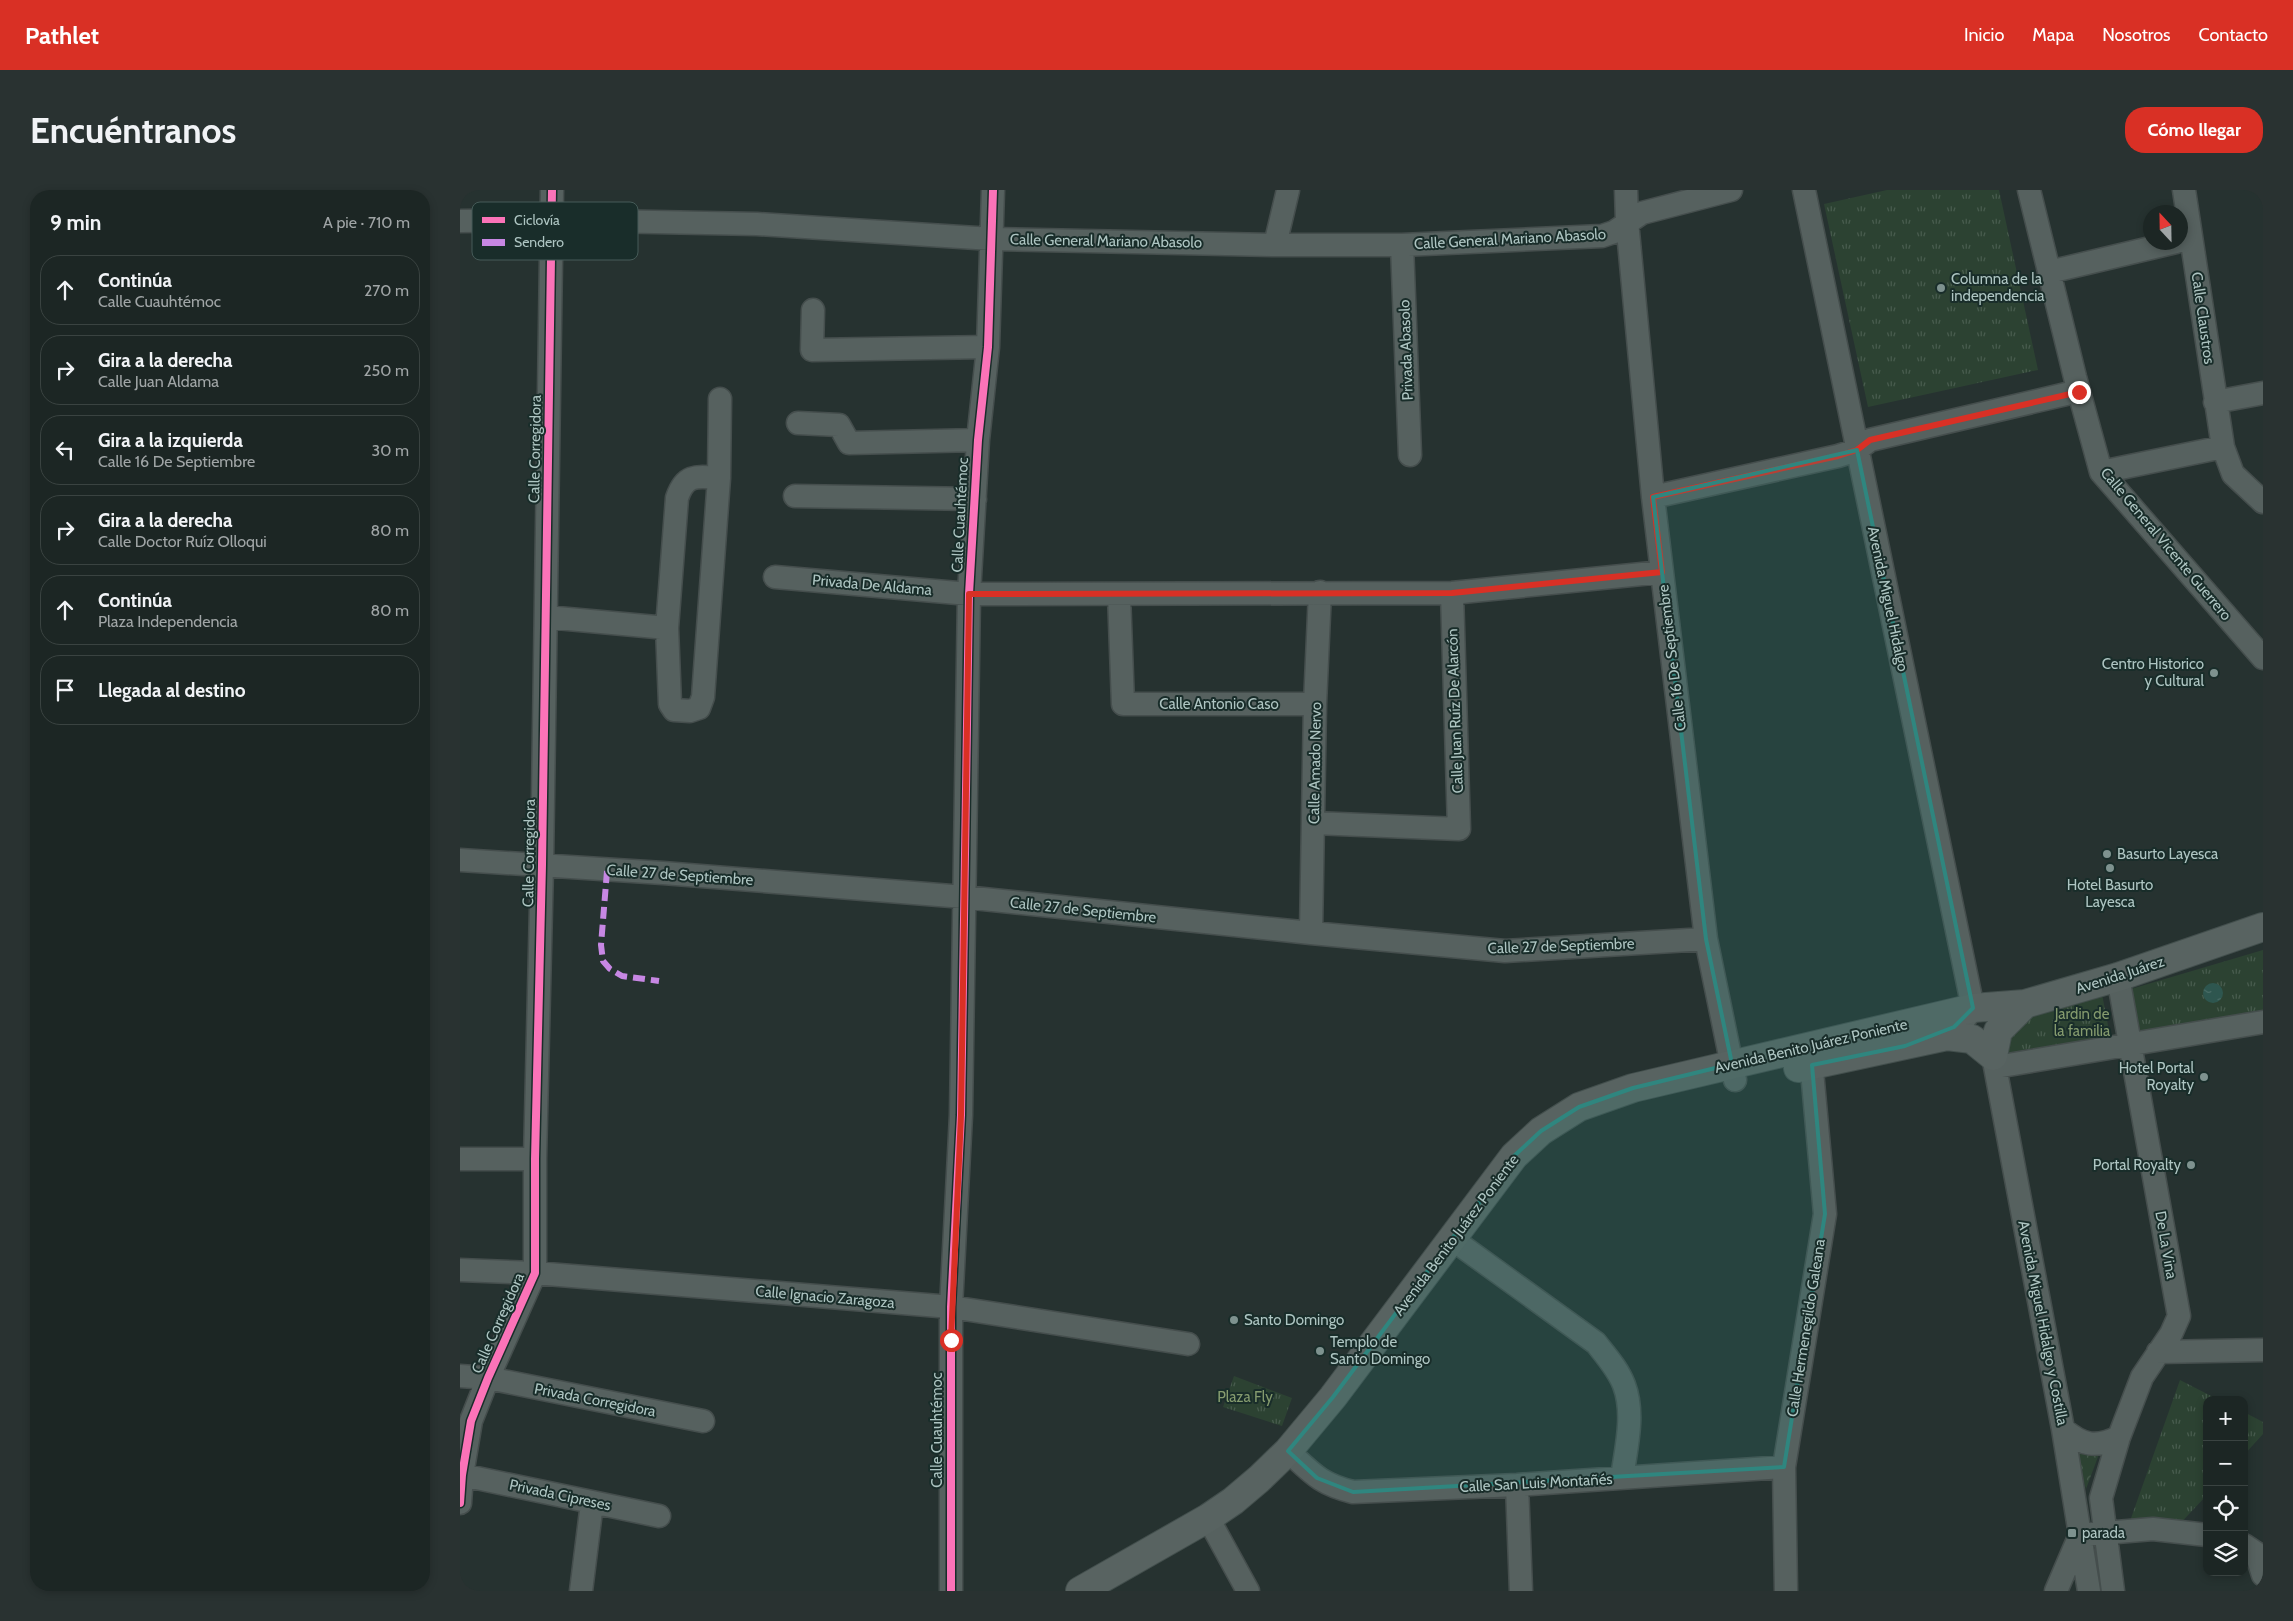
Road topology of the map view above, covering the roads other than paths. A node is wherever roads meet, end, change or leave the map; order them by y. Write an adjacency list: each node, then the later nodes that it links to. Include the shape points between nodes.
1 (992, 190): 11 (street, Calle Cuauhtémoc)
2 (1288, 190): 12 (street)
3 (1626, 190): 10 (street, Calle 16 De Septiembre)
4 (1731, 190): 10 (street, Calle General Mariano Abasolo, via 1667,205)
5 (1804, 190): 27 (street, Avenida Miguel Hidalgo)
6 (2029, 190): 17 (street, Calle General Vicente Guerrero)
7 (2184, 190): 8 (street, Calle Claustros)
8 (2183, 205)
9 (638, 222): 11 (street, Calle General Mariano Abasolo, via 757,224)
10 (1627, 222): 13 (street, Calle General Mariano Abasolo, via 1602,236); 32 (street, Calle 16 De Septiembre)
11 (992, 239): 12 (street, Calle General Mariano Abasolo); 19 (street, Calle Cuauhtémoc)
12 (1275, 244): 13 (street, Calle General Mariano Abasolo)
13 (1402, 245): 28 (street, Privada Abasolo)
14 (2143, 250): 17 (street)
15 (2184, 250): 23 (street, Calle Claustros)
16 (551, 260): 41 (street, Calle Corregidora)
17 (2049, 272): 20 (street, Calle General Vicente Guerrero)
18 (813, 310): 19 (street, via 812,350)
19 (988, 347): 25 (street, Calle Cuauhtémoc)
20 (2079, 392): 27 (street, via 1870,440); 29 (street, Calle General Vicente Guerrero)
21 (2263, 393): 23 (street)
22 (720, 399): 30 (street)
23 (2215, 402): 26 (street, Calle Claustros)
24 (798, 423): 25 (street, via 839,425 849,443)
25 (978, 440): 33 (street, Calle Cuauhtémoc)
26 (2223, 447): 29 (street); 34 (street, Calle Claustros, via 2233,474)
27 (1857, 450): 32 (street); 54 (street, Avenida Miguel Hidalgo)
28 (1410, 455)
29 (2101, 472): 43 (street, Calle General Vicente Guerrero)
30 (719, 478): 42 (street, via 688,479 681,486 677,498); 42 (street, via 703,697 699,708 674,710 670,704)
31 (795, 496): 33 (street)
32 (1653, 497): 35 (street, Calle 16 De Septiembre)
33 (975, 499): 39 (street, Calle Cuauhtémoc)
34 (2263, 502)
35 (1662, 572): 38 (street, Privada De Aldama); 51 (street, Calle 16 De Septiembre)
36 (774, 577): 39 (street, Privada De Aldama)
37 (1320, 592): 38 (street, Privada De Aldama); 40 (street, Privada De Aldama); 44 (street, Calle Amado Nervo)
38 (1452, 593): 45 (street, Calle Juan Ruíz De Alarcón, via 1458,829)
39 (969, 594): 40 (street, Privada De Aldama); 48 (street, Calle Cuauhtémoc)
40 (1119, 595): 44 (street, Calle Antonio Caso, via 1123,704)
41 (546, 617): 42 (street); 47 (street, Calle Corregidora)
42 (667, 628)
43 (2263, 658)
44 (1315, 704): 45 (street, Calle Amado Nervo)
45 (1314, 824): 50 (street, Calle Amado Nervo)
46 (460, 860): 47 (street, Calle 27 de Septiembre)
47 (542, 866): 48 (street, Calle 27 de Septiembre); 62 (street, Calle Corregidora)
48 (964, 897): 50 (street, Calle 27 de Septiembre); 66 (street, Calle Cuauhtémoc, via 961,1115)
49 (2263, 926): 52 (main road, Avenida Juárez)
50 (1311, 933): 51 (street, Calle 27 de Septiembre, via 1506,951)
51 (1706, 939): 60 (street, Calle 16 De Septiembre)
52 (2118, 977): 53 (main road, Avenida Juárez); 56 (street, De La Vina)
53 (2025, 1004): 54 (main road, Avenida Juárez); 59 (main road, via 1998,1031)
54 (1972, 1008): 57 (street, via 1964,1021 1954,1027); 58 (main road, Avenida Benito Juárez Poniente)
55 (2263, 1022): 56 (street)
56 (2129, 1043): 59 (street); 69 (street, De La Vina, via 2179,1316)
57 (1906, 1046): 58 (main road, Avenida Benito Juárez Poniente); 59 (main road, Avenida Benito Juárez Poniente, via 1960,1036 1972,1039)
58 (1811, 1056): 60 (main road, Avenida Benito Juárez Poniente); 76 (street, Calle Hermenegildo Galeana, via 1825,1214)
59 (1994, 1061): 73 (street, Avenida Miguel Hidalgo y Costilla)
60 (1734, 1072): 63 (main road, Avenida Benito Juárez Poniente, via 1633,1088 1579,1107 1541,1131 1514,1156)
61 (460, 1159): 62 (street)
62 (535, 1159): 65 (street, Calle Corregidora)
63 (1458, 1243): 75 (main road, Avenida Benito Juárez Poniente, via 1333,1397); 78 (street, via 1596,1342 1614,1365 1624,1386 1630,1415)
64 (460, 1270): 65 (street, Calle Ignacio Zaragoza)
65 (535, 1273): 66 (street, Calle Ignacio Zaragoza); 71 (street, Calle Corregidora)
66 (951, 1307): 67 (street, Calle Ignacio Zaragoza); 90 (street, Calle Cuauhtémoc)
67 (1188, 1344)
68 (2263, 1350): 69 (street)
69 (2158, 1352): 74 (street, De La Vina, via 2142,1377)
70 (460, 1376): 71 (street, Privada Corregidora)
71 (488, 1378): 72 (street, Privada Corregidora); 77 (street, Calle Corregidora, via 471,1421)
72 (703, 1421)
73 (2063, 1429): 74 (street, via 2075,1439 2090,1444 2105,1443); 85 (street, Avenida Miguel Hidalgo y Costilla)
74 (2119, 1436): 84 (street, De La Vina, via 2101,1498)
75 (1293, 1455): 79 (street, Calle San Luis Montañés, via 1317,1478 1333,1487 1354,1492); 83 (main road, Avenida Benito Juárez Poniente, via 1259,1479)
76 (1784, 1467): 78 (street, Calle San Luis Montañés); 95 (street, Calle Hermenegildo Galeana)
77 (462, 1475): 80 (street, Calle Corregidora); 81 (street, Privada Cipreses)
78 (1622, 1478): 79 (street, Calle San Luis Montañés)
79 (1516, 1485): 94 (street)
80 (460, 1503)
81 (592, 1503): 82 (street, Privada Cipreses); 89 (street)
82 (659, 1516)
83 (1211, 1523): 91 (main road, Avenida Benito Juárez Poniente); 92 (main road, Avenida Benito Juárez Poniente); 93 (street)
84 (2104, 1533): 85 (street); 86 (street, via 2153,1529); 98 (street)
85 (2080, 1535): 96 (street); 97 (street, Avenida Miguel Hidalgo y Costilla)
86 (2203, 1535)
87 (2248, 1548): 88 (street, via 2256,1553)
88 (2263, 1575)
89 (581, 1591)
90 (951, 1591)
91 (1080, 1591)
92 (1110, 1591)
93 (1248, 1591)
94 (1521, 1591)
95 (1786, 1591)
96 (2056, 1591)
97 (2089, 1591)
98 (2113, 1591)

